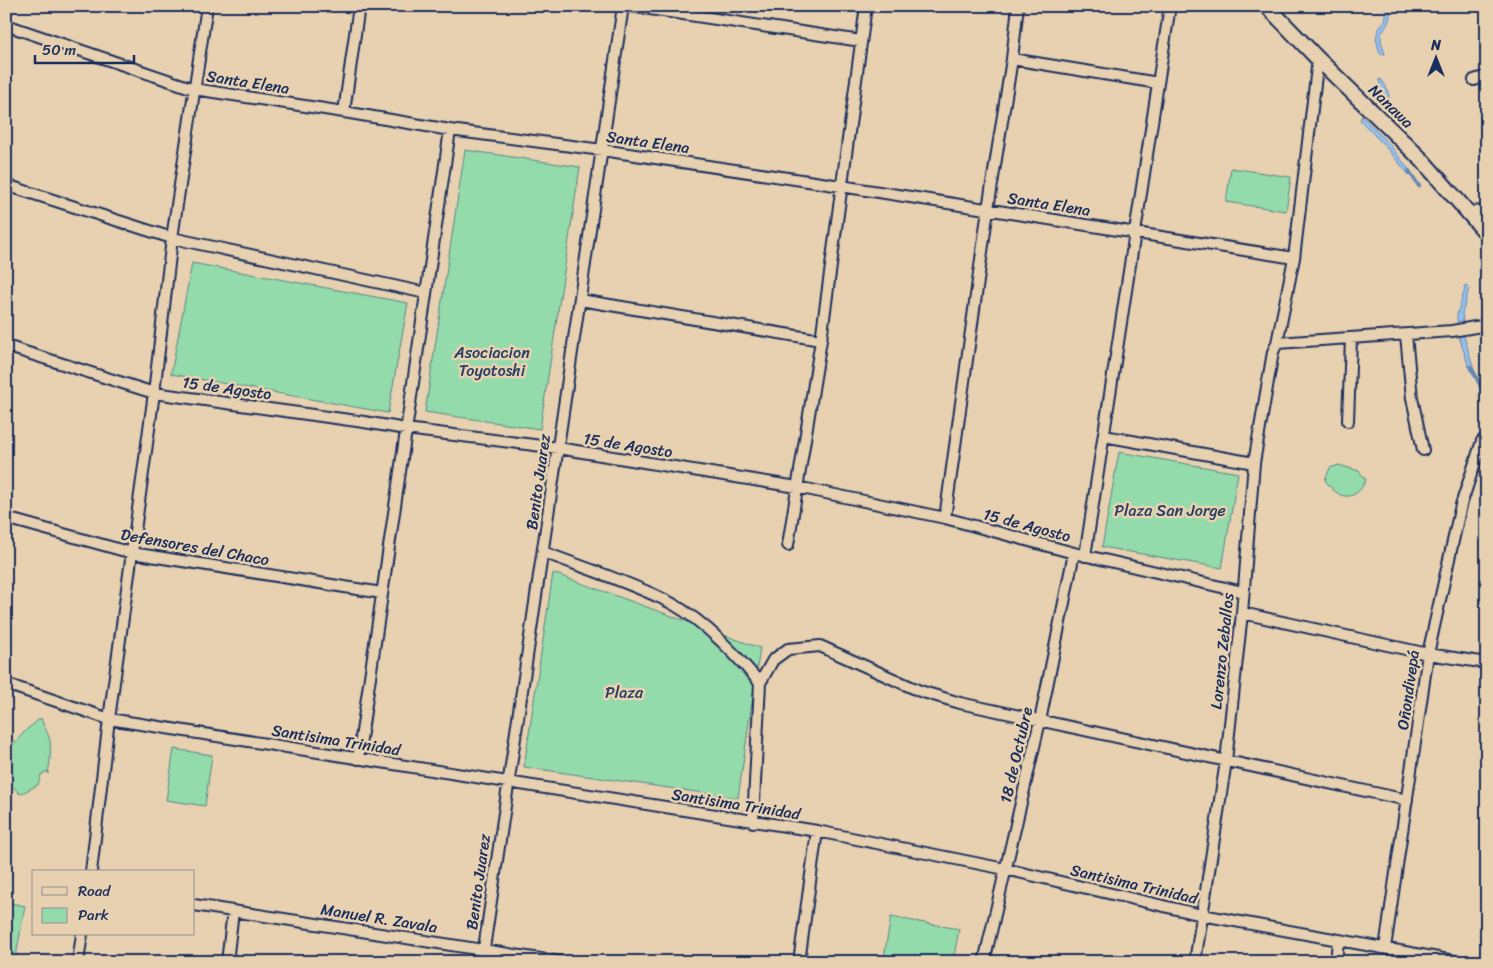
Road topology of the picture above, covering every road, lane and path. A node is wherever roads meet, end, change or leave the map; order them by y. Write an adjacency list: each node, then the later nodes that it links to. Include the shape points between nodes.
1 (206, 6): 16 (street)
2 (359, 6): 17 (street)
3 (623, 6): 19 (street, Benito Juarez)
4 (630, 6): 10 (street)
5 (866, 6): 10 (street)
6 (1018, 6): 11 (street)
7 (1170, 6): 15 (street)
8 (1267, 6): 12 (main road, Nanawa)
9 (6, 25): 16 (street, Santa Elena)
10 (861, 41): 21 (street)
11 (1012, 60): 15 (street); 22 (street)
12 (1318, 60): 24 (main road, Nanawa, via 1422,160); 28 (street, Lorenzo Zeballos)
13 (1487, 76): 14 (street)
14 (1474, 80)
15 (1158, 83): 26 (street)
16 (194, 90): 17 (street, Santa Elena); 27 (street)
17 (344, 112): 18 (street, Santa Elena)
18 (450, 130): 19 (street, Santa Elena); 29 (street)
19 (602, 150): 21 (street, Santa Elena); 30 (street, Benito Juarez)
20 (6, 185): 27 (street)
21 (841, 186): 22 (street, Santa Elena); 34 (street)
22 (988, 209): 26 (street, Santa Elena); 47 (street)
23 (1487, 212): 24 (street)
24 (1470, 213): 25 (main road, Nanawa)
25 (1485, 229)
26 (1135, 233): 28 (street, Santa Elena); 40 (street)
27 (172, 238): 29 (street); 37 (street)
28 (1294, 258): 35 (street, Lorenzo Zeballos)
29 (426, 293): 39 (street)
30 (580, 300): 34 (street); 42 (street, Benito Juarez)
31 (1487, 325): 32 (street)
32 (1406, 335): 33 (street); 43 (street, via 1412,398)
33 (1351, 339): 35 (street); 38 (street)
34 (820, 340): 45 (street)
35 (1277, 343): 44 (street, Lorenzo Zeballos)
36 (6, 346): 37 (street, 15 de Agosto)
37 (154, 393): 39 (street, 15 de Agosto); 50 (street)
38 (1348, 421)
39 (406, 429): 42 (street, 15 de Agosto); 54 (street)
40 (1104, 436): 44 (street); 52 (street)
41 (1482, 441): 56 (street, Oñondivepá, via 1461,505)
42 (558, 448): 45 (street, 15 de Agosto); 49 (street, Benito Juarez)
43 (1423, 450)
44 (1254, 463): 53 (street, Lorenzo Zeballos)
45 (798, 486): 47 (street, 15 de Agosto); 48 (street)
46 (6, 518): 50 (street, Defensores del Chaco)
47 (945, 518): 51 (street, 15 de Agosto)
48 (788, 545)
49 (543, 552): 58 (street, via 663,598 716,637); 64 (street, Benito Juarez)
50 (132, 553): 54 (street, Defensores del Chaco); 60 (street)
51 (1074, 553): 52 (street, 15 de Agosto); 61 (street, 18 de Octubre)
52 (1085, 556): 53 (street, 15 de Agosto)
53 (1243, 592): 55 (street, Lorenzo Zeballos)
54 (382, 593): 62 (street)
55 (1242, 613): 56 (street); 63 (street, Lorenzo Zeballos)
56 (1428, 654): 57 (street); 65 (street, Oñondivepá)
57 (1487, 663)
58 (760, 683): 61 (street, via 773,660 788,649 820,646 920,691); 66 (street)
59 (6, 684): 60 (street, Santisima Trinidad)
60 (109, 719): 62 (street, Santisima Trinidad); 69 (street)
61 (1040, 721): 63 (street); 68 (street, 18 de Octubre)
62 (358, 759): 64 (street, Santisima Trinidad)
63 (1226, 761): 65 (street); 72 (street, Lorenzo Zeballos)
64 (508, 783): 66 (street, Santisima Trinidad); 76 (street, Benito Juarez)
65 (1407, 800): 75 (street, Oñondivepá)
66 (753, 822): 67 (street, Santisima Trinidad)
67 (817, 831): 68 (street, Santisima Trinidad); 81 (street)
68 (1005, 869): 72 (street, Santisima Trinidad); 82 (street, 18 de Octubre)
69 (90, 870)
70 (195, 905): 71 (street, Manuel R. Zavala)
71 (233, 911): 76 (street, Manuel R. Zavala); 78 (street)
72 (1202, 915): 74 (street, Santisima Trinidad); 83 (street, Lorenzo Zeballos)
73 (82, 936): 77 (street)
74 (1338, 940): 75 (street, Santisima Trinidad); 84 (street)
75 (1385, 948): 85 (street, Santisima Trinidad)
76 (483, 950): 79 (street, Benito Juarez); 80 (street, Manuel R. Zavala)
77 (78, 962)
78 (227, 962)
79 (482, 962)
80 (560, 962)
81 (799, 962)
82 (984, 962)
83 (1195, 962)
84 (1336, 962)
85 (1460, 962)

